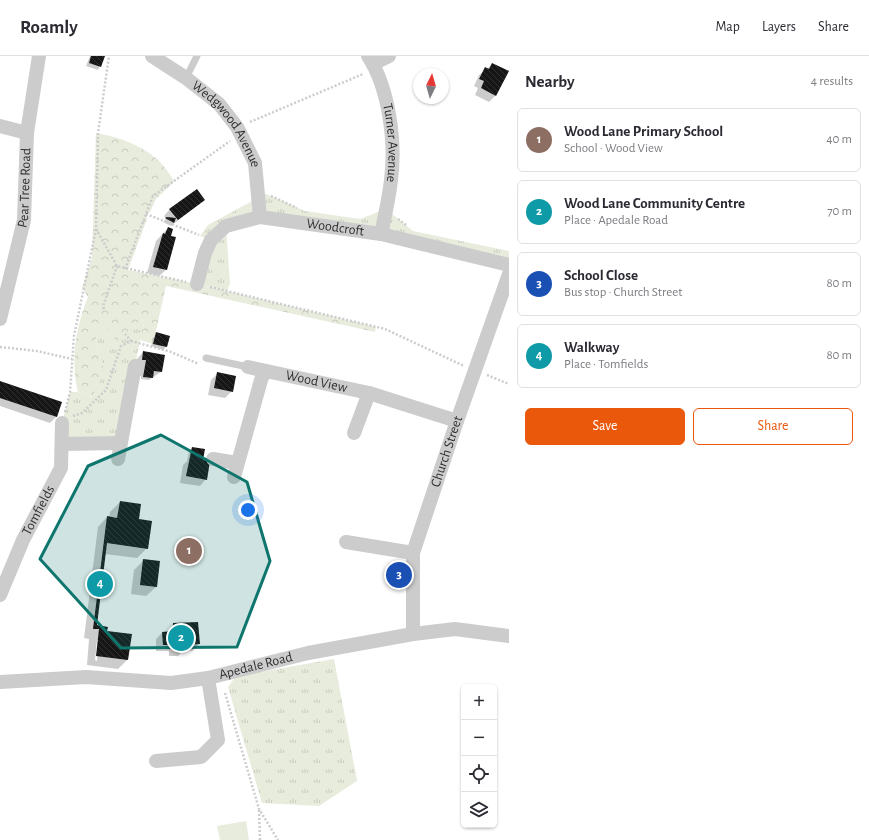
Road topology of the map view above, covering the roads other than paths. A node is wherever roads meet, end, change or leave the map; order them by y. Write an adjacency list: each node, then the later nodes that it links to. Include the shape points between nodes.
1 (39, 56): 8 (street, Pear Tree Road)
2 (152, 56): 6 (street, Wedgwood Avenue)
3 (197, 56): 6 (lane)
4 (389, 56): 5 (street)
5 (372, 63): 10 (street, Turner Avenue, via 392,121 392,179)
6 (186, 78): 9 (street, Wedgwood Avenue, via 219,104 238,131 255,163)
7 (0, 126): 8 (street)
8 (27, 133): 14 (street, Pear Tree Road, via 24,220)
9 (260, 217): 10 (street, Woodcroft); 13 (street, Woodcroft, via 226,226 211,240)
10 (381, 234): 11 (street, Woodcroft)
11 (509, 264)
12 (509, 274): 21 (street, Church Street)
13 (197, 284)
14 (0, 319)
15 (206, 358): 17 (lane)
16 (135, 366): 23 (street)
17 (248, 367): 18 (street, Wood View)
18 (265, 371): 19 (street, Wood View); 27 (street)
19 (368, 393): 21 (street, Wood View); 22 (street, Wood View)
20 (63, 421): 24 (street, Tomfields)
21 (457, 421): 30 (street, Church Street)
22 (354, 433)
23 (120, 443): 24 (street); 25 (street)
24 (63, 444): 31 (street, Tomfields, via 61,468 23,540)
25 (118, 459)
26 (213, 459): 27 (street)
27 (237, 464): 28 (street)
28 (234, 477)
29 (346, 542): 30 (street)
30 (414, 553): 32 (street, Church Street)
31 (0, 595)
32 (413, 634): 33 (street, Apedale Road, via 455,629); 34 (street, Apedale Road, via 308,653)
33 (509, 636)
34 (213, 676): 35 (street, Apedale Road, via 171,683 86,677); 36 (street, via 218,740 200,758)
35 (0, 682)
36 (156, 761)

